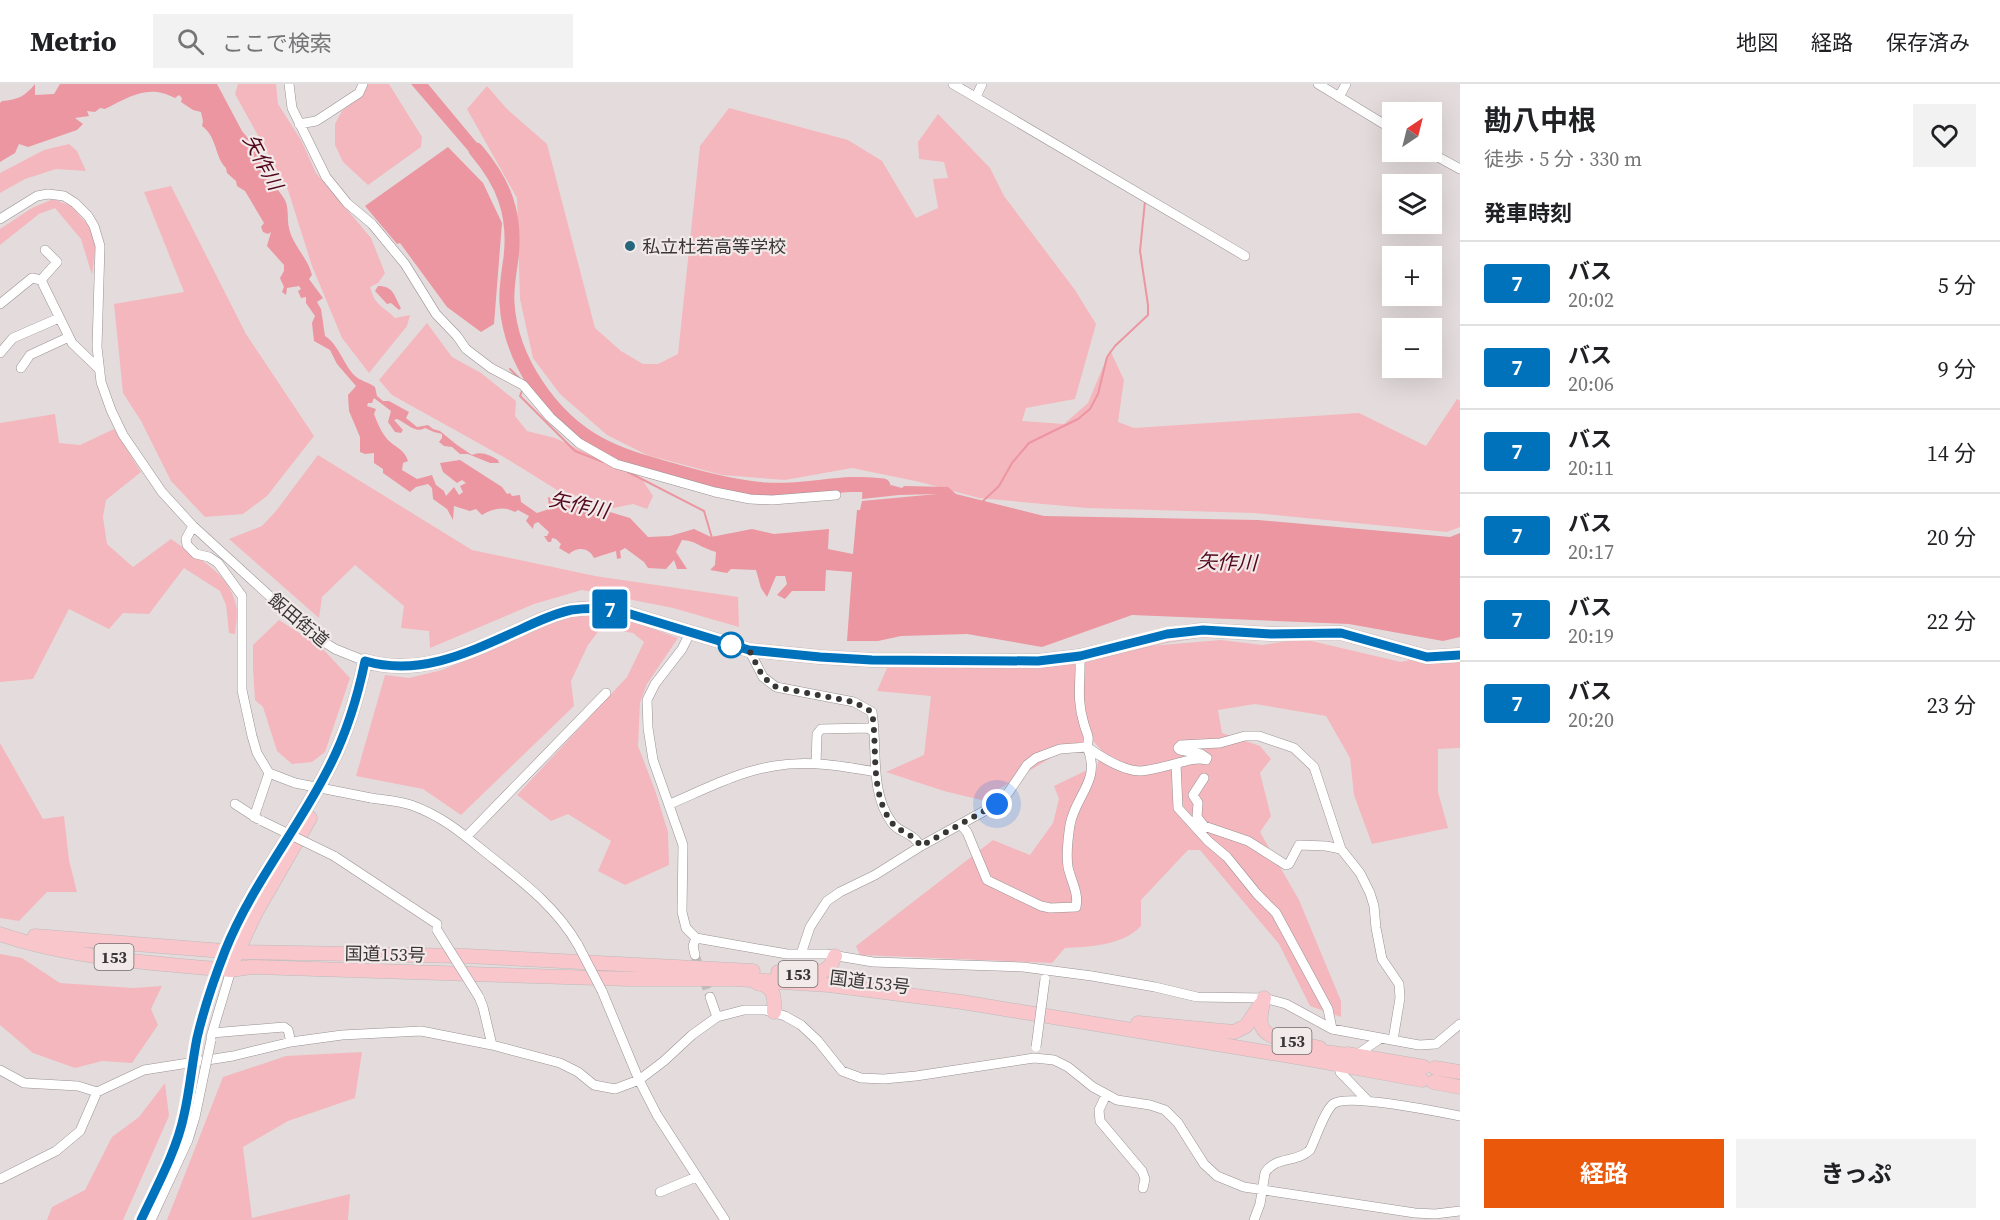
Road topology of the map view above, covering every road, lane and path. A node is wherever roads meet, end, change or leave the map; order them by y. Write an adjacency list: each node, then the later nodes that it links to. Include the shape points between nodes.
1 (289, 84): 10 (street)
2 (363, 84): 10 (street, via 359,93 316,121)
3 (953, 84): 7 (street)
4 (982, 84): 7 (street)
5 (1318, 84): 8 (street)
6 (1346, 84): 8 (street)
7 (976, 97): 15 (street)
8 (1339, 97): 9 (street)
9 (1382, 123)
10 (298, 124): 23 (street, via 326,177 347,203 372,224 466,349 490,369 523,385 579,443 616,464 715,492 772,500)
11 (1442, 159): 12 (street)
12 (1460, 169)
13 (0, 219): 22 (street, 飯田街道, via 37,196 48,194 75,202 88,216 100,246)
14 (45, 250): 16 (street, via 57,262)
15 (1245, 256)
16 (41, 280): 17 (street, via 32,278); 18 (street)
17 (0, 304)
18 (59, 318): 19 (street); 20 (street, via 14,338)
19 (69, 337): 21 (street, via 30,355); 22 (street)
20 (0, 352)
21 (21, 368)
22 (100, 370): 24 (street, 飯田街道, via 101,382 123,435 162,492)
23 (836, 495)
24 (193, 526): 29 (street, 飯田街道, via 310,633 335,649); 36 (street, via 187,545 196,554 218,563 242,596 242,690 252,736)
25 (690, 633): 26 (highway, 飯田街道); 29 (highway, 飯田街道, via 617,610 584,608 544,619 439,662 418,666); 39 (street, via 647,699 653,760)
26 (749, 650): 28 (highway, 飯田街道, via 872,660 1038,661); 31 (street, via 763,677 776,687 854,702 872,712)
27 (1460, 655): 28 (highway, 飯田街道, via 1427,657 1341,633 1203,630 1167,634)
28 (1080, 656): 32 (street, via 1078,695 1089,738)
29 (369, 662): 47 (highway, via 354,729 337,769)
30 (606, 693): 42 (street)
31 (874, 732): 33 (street, via 868,728 821,729 817,734); 35 (street)
32 (1087, 747): 34 (street, via 1104,760 1133,770); 41 (street, via 1060,749 1036,758 1001,801); 41 (street, via 1091,780 1070,823 1067,858 1076,907 1041,906 987,880)
33 (816, 764): 35 (street); 39 (street, via 760,769)
34 (1176, 764): 44 (street, via 1207,758 1180,750 1181,745 1220,743 1245,736 1268,738 1294,748 1317,773); 62 (street, via 1178,808 1276,913 1328,1009)
35 (876, 772): 43 (street, via 888,817)
36 (269, 773): 40 (street); 42 (street, bridge, via 295,783 410,805)
37 (1204, 778): 44 (street, via 1193,795 1198,803 1197,817 1204,826 1248,841 1286,865 1299,845)
38 (235, 804): 40 (street)
39 (670, 804): 46 (street, via 683,845 682,912 690,934)
40 (258, 819): 67 (street, bridge, via 334,856 437,924 479,997)
41 (961, 825): 43 (street)
42 (467, 836): 74 (street, bridge, via 554,911 578,945)
43 (921, 846): 48 (street, via 827,901 810,927)
44 (1341, 849): 65 (street, via 1365,880 1374,906 1382,959 1399,984)
45 (0, 933): 47 (highway, 国道153号 / 153); 51 (highway, 国道153号 / 153, via 21,941 90,954)
46 (696, 938): 48 (street); 49 (street)
47 (230, 952): 51 (highway); 52 (highway, 国道153号 / 153, via 466,956)
48 (801, 954): 50 (street)
49 (695, 955)
50 (835, 956): 52 (highway, 153, via 825,970); 53 (street, via 873,962 1023,967)
51 (225, 970): 54 (highway, 国道153号 / 153, via 251,967); 63 (street); 87 (street, bridge, via 213,981 197,1039 184,1116)
52 (778, 972): 60 (highway, 国道153号 / 153, via 920,987)
53 (1045, 975): 57 (street, via 1155,987 1197,997); 69 (street, bridge)
54 (708, 979): 55 (highway, 国道153号 / 153); 58 (highway, via 764,984 774,995)
55 (829, 985): 58 (highway, via 790,987); 70 (highway, 国道153号 / 153, via 962,1002)
56 (710, 998): 59 (street)
57 (1264, 998): 60 (highway, 153, via 1246,1026 1234,1032); 62 (street, via 1291,1007); 68 (highway, 153, via 1261,1024 1270,1036)
58 (774, 1012): 59 (street, via 744,1010); 69 (street, via 801,1026 842,1071 861,1078 916,1076)
59 (717, 1017): 74 (street)
60 (1130, 1023): 68 (highway, 国道153号 / 153)
61 (1460, 1024): 65 (street, via 1436,1044)
62 (1332, 1029): 64 (street)
63 (211, 1036): 66 (street, via 284,1027); 88 (street, bridge, via 188,1140)
64 (1381, 1038): 65 (street); 68 (street)
65 (1393, 1040)
66 (291, 1042): 67 (street, via 421,1031); 76 (street, via 144,1070)
67 (492, 1045): 74 (street, via 560,1063 601,1088 615,1089)
68 (1355, 1056): 73 (highway)
69 (1034, 1058): 77 (street, via 1054,1060 1068,1067)
70 (1340, 1064): 73 (highway, 国道153号); 78 (street, via 1340,1072)
71 (0, 1070): 76 (street, via 24,1083 78,1086)
72 (1460, 1072): 73 (highway)
73 (1428, 1074): 75 (highway)
74 (639, 1080): 80 (street)
75 (1460, 1087)
76 (97, 1092): 81 (street, via 80,1131 56,1151)
77 (1106, 1095): 82 (street, via 1099,1110 1100,1121 1142,1171); 83 (street, via 1165,1110 1217,1176)
78 (1368, 1101): 79 (street); 83 (street, via 1334,1103 1310,1150 1272,1165 1265,1173)
79 (1460, 1116)
80 (696, 1177): 84 (street); 89 (street)
81 (0, 1179)
82 (1143, 1188)
83 (1263, 1190): 86 (street); 90 (street)
84 (660, 1192)
85 (1460, 1211): 86 (street)
86 (1413, 1217)
87 (141, 1220)
88 (151, 1220)
89 (724, 1220)
90 (1254, 1220)

